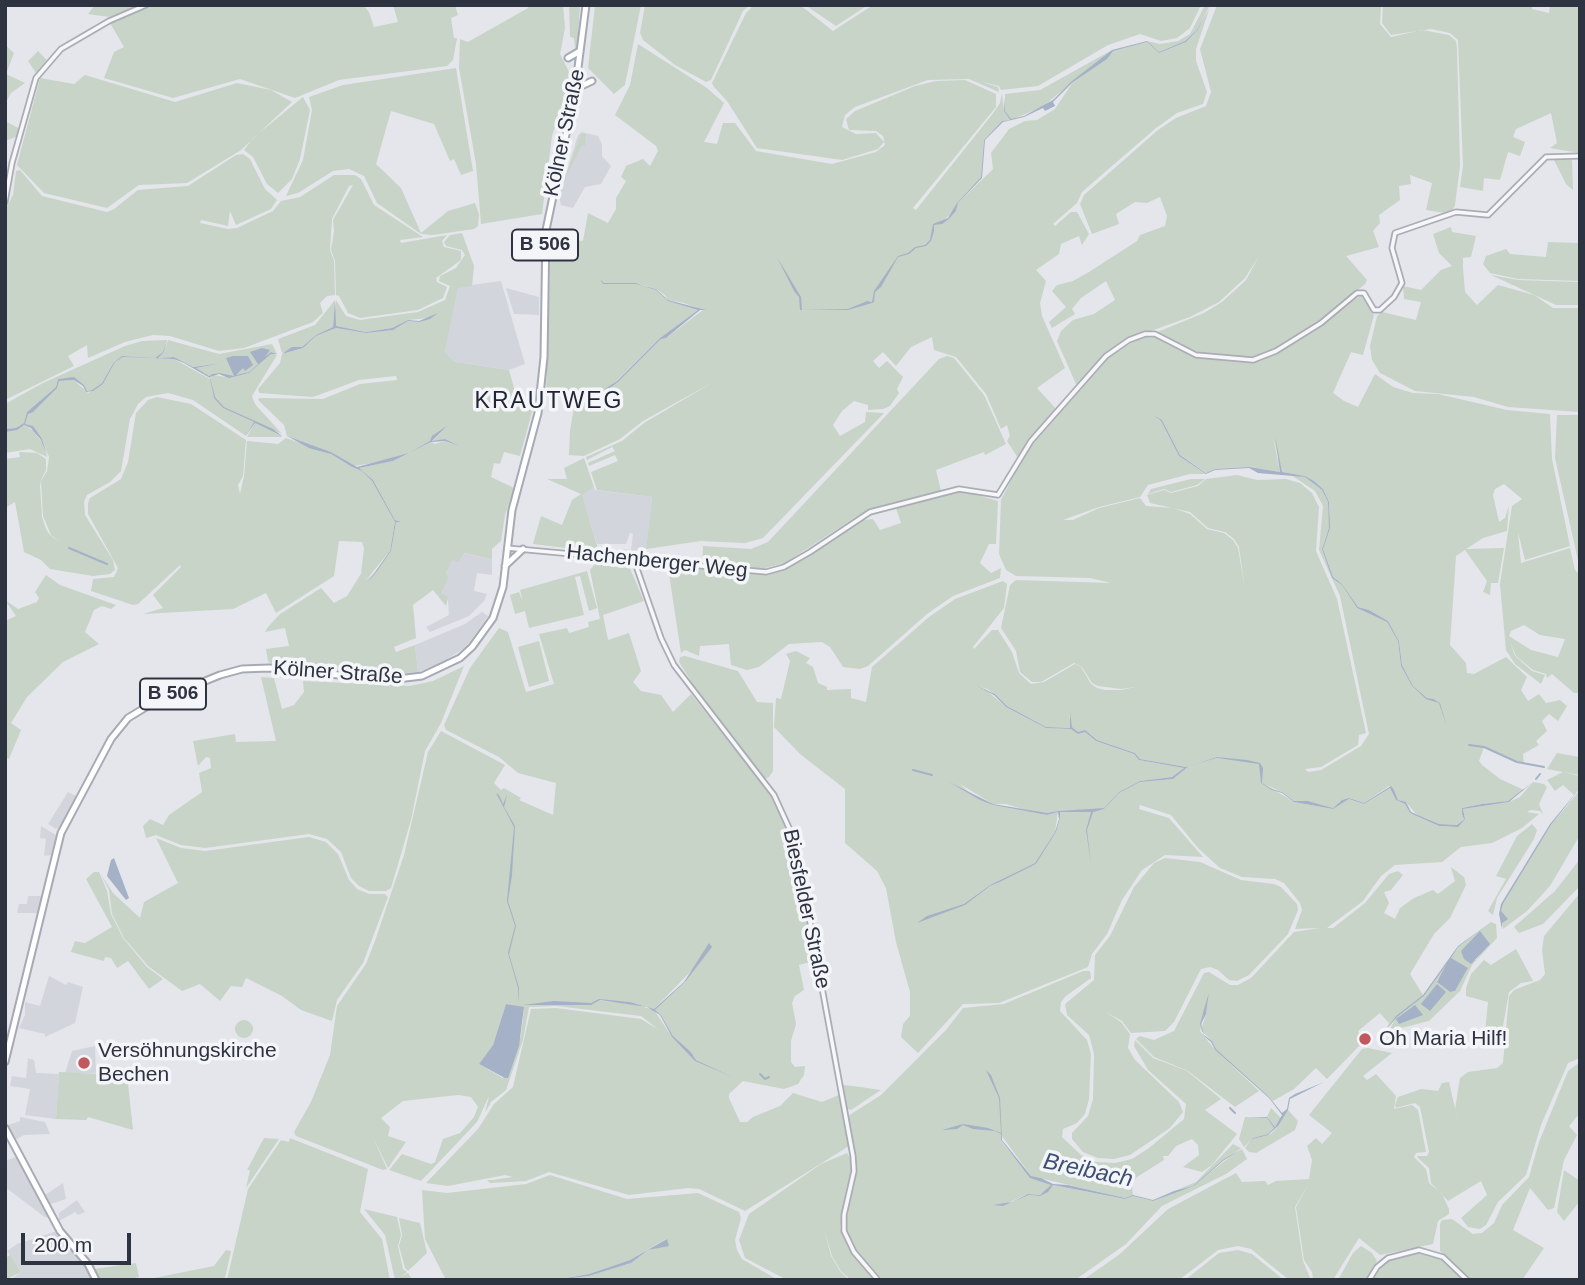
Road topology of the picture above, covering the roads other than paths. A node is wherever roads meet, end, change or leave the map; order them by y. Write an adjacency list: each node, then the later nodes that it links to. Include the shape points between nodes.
1 (146, 5): 8 (street, via 58,51 36,78)
2 (586, 5): 3 (main road, Kölner Straße / B 506)
3 (582, 49): 4 (main road); 6 (main road, Kölner Straße / B 506)
4 (568, 58)
5 (592, 81): 6 (main road)
6 (575, 91): 9 (main road, Kölner Straße / B 506, via 546,230 544,357 538,413 512,510)
7 (1580, 156): 11 (street, Hachenberger Weg, via 1546,158 1488,215 1455,212 1395,233 1392,248 1402,283 1380,310 1358,293 1321,323 1253,359 1196,355 1156,334 1129,340 1106,356 1031,441 998,495 960,489 870,512 784,567 765,572)
8 (5, 202)
9 (507, 548): 10 (street, Hachenberger Weg); 12 (main road, Kölner Straße / B 506)
10 (523, 549): 11 (street, Hachenberger Weg); 12 (main road)
11 (634, 560): 16 (street, Biesfelder Straße, via 674,665 774,794 795,841 852,1150 853,1178 844,1231)
12 (505, 566): 13 (main road, Kölner Straße / B 506, via 499,605 484,633 460,658 435,672 389,680 242,669 156,701 123,722 61,833)
13 (5, 1062)
14 (5, 1128): 15 (main road, via 60,1231)
15 (96, 1280)
16 (878, 1280)
17 (1370, 1280): 18 (street, via 1388,1258 1419,1250 1443,1257)
18 (1467, 1280)

